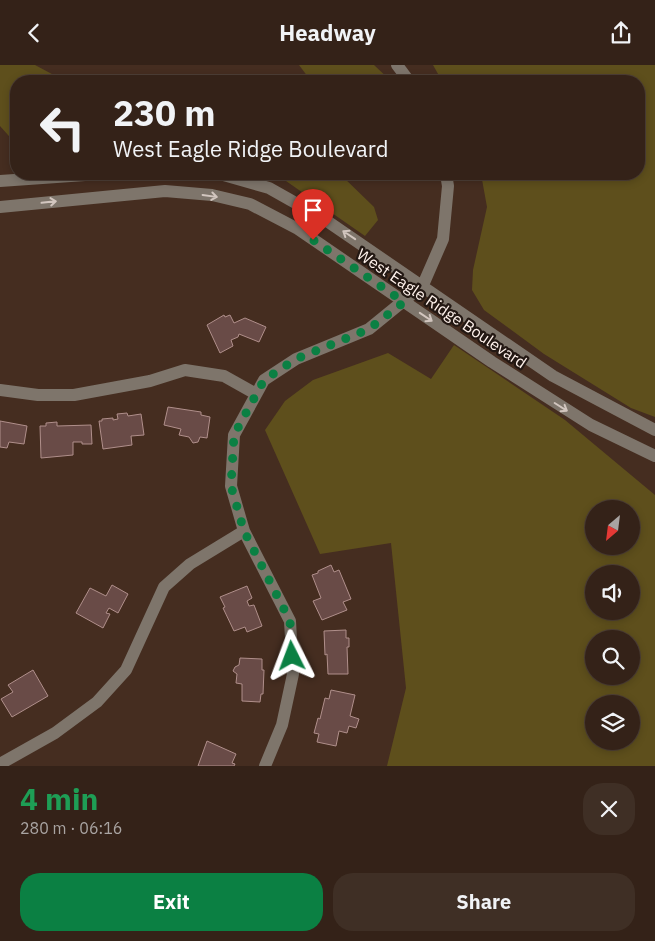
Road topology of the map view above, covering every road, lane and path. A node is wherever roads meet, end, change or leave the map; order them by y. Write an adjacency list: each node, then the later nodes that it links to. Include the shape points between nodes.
1 (14, 180): 4 (street)
2 (243, 180): 6 (street, West Eagle Ridge Boulevard, one-way to 2, via 324,219 269,187)
3 (447, 180): 6 (street, via 443,239)
4 (0, 181)
5 (0, 206): 7 (street, West Eagle Ridge Boulevard, one-way to 7, via 165,191 212,195 250,204 298,229)
6 (423, 285): 7 (street); 10 (street, West Eagle Ridge Boulevard, via 553,376)
7 (404, 302): 9 (street, via 369,329 296,359 264,380); 11 (street, West Eagle Ridge Boulevard, one-way to 11, via 591,425)
8 (0, 390): 9 (street, via 74,395 150,381 185,370 224,376)
9 (256, 394): 12 (street, via 234,435 231,486)
10 (655, 430)
11 (655, 456)
12 (244, 531): 13 (street, via 190,563 164,587 126,670 97,702 55,733); 14 (street, via 290,621 293,674 282,725)
13 (0, 764)
14 (265, 766)

